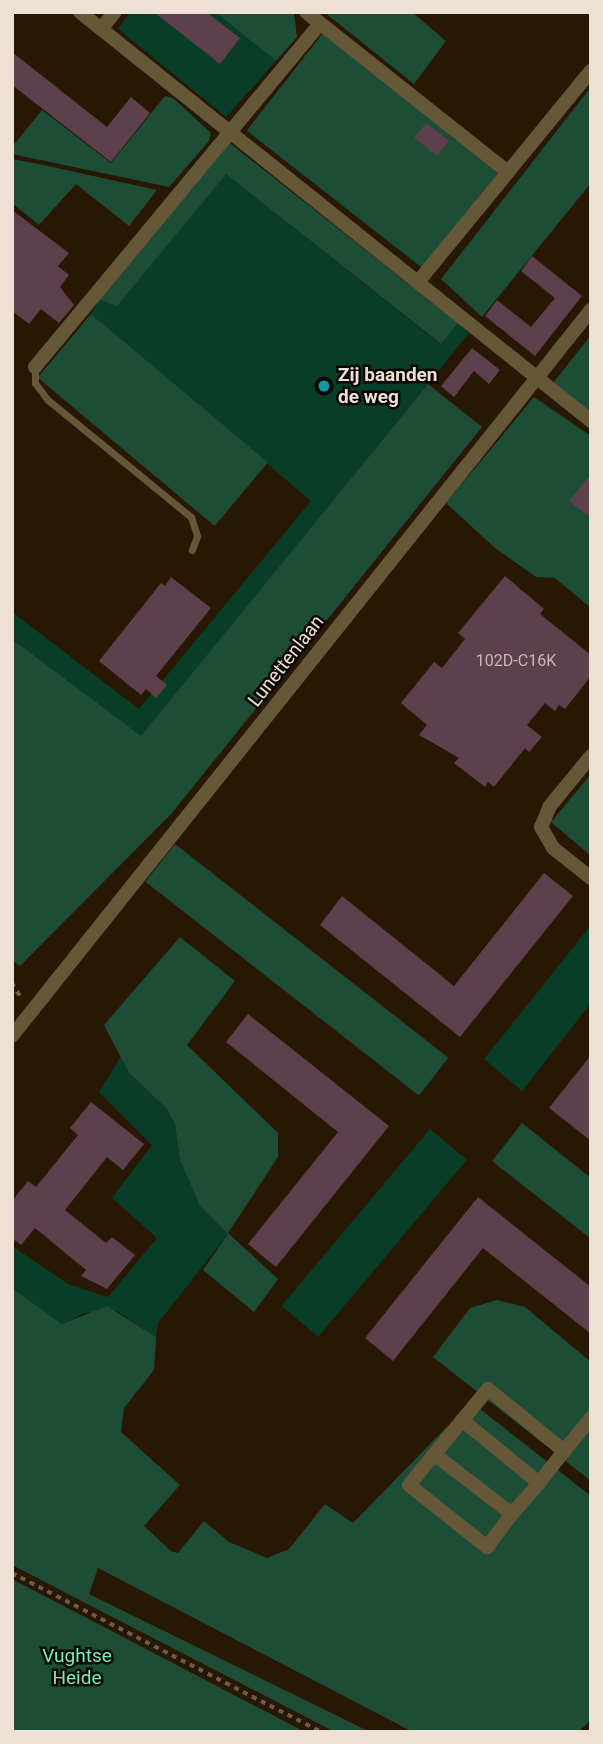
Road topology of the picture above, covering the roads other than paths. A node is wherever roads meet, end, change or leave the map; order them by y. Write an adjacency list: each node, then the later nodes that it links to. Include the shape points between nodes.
1 (80, 12): 5 (street)
2 (115, 12): 5 (street)
3 (306, 12): 4 (street)
4 (320, 23): 7 (street); 8 (street)
5 (102, 29): 7 (street)
6 (591, 71): 8 (street)
7 (229, 131): 9 (street); 11 (street)
8 (508, 172): 9 (street)
9 (418, 282): 12 (street)
10 (591, 310): 12 (street, Lunettenlaan)
11 (35, 367): 14 (lane, via 35,383 48,400 191,517 197,536)
12 (538, 377): 13 (street); 17 (street, Lunettenlaan)
13 (591, 421)
14 (192, 550)
15 (591, 756): 16 (street, via 550,806 541,827 553,848)
16 (591, 878)
17 (12, 1036)
18 (591, 1418): 20 (street)
19 (462, 1420): 20 (street, via 488,1389); 21 (street); 22 (street)
20 (564, 1451): 22 (street)
21 (434, 1454): 23 (street); 23 (street, via 409,1485 487,1547)
22 (539, 1483): 23 (street)
23 (512, 1514)

